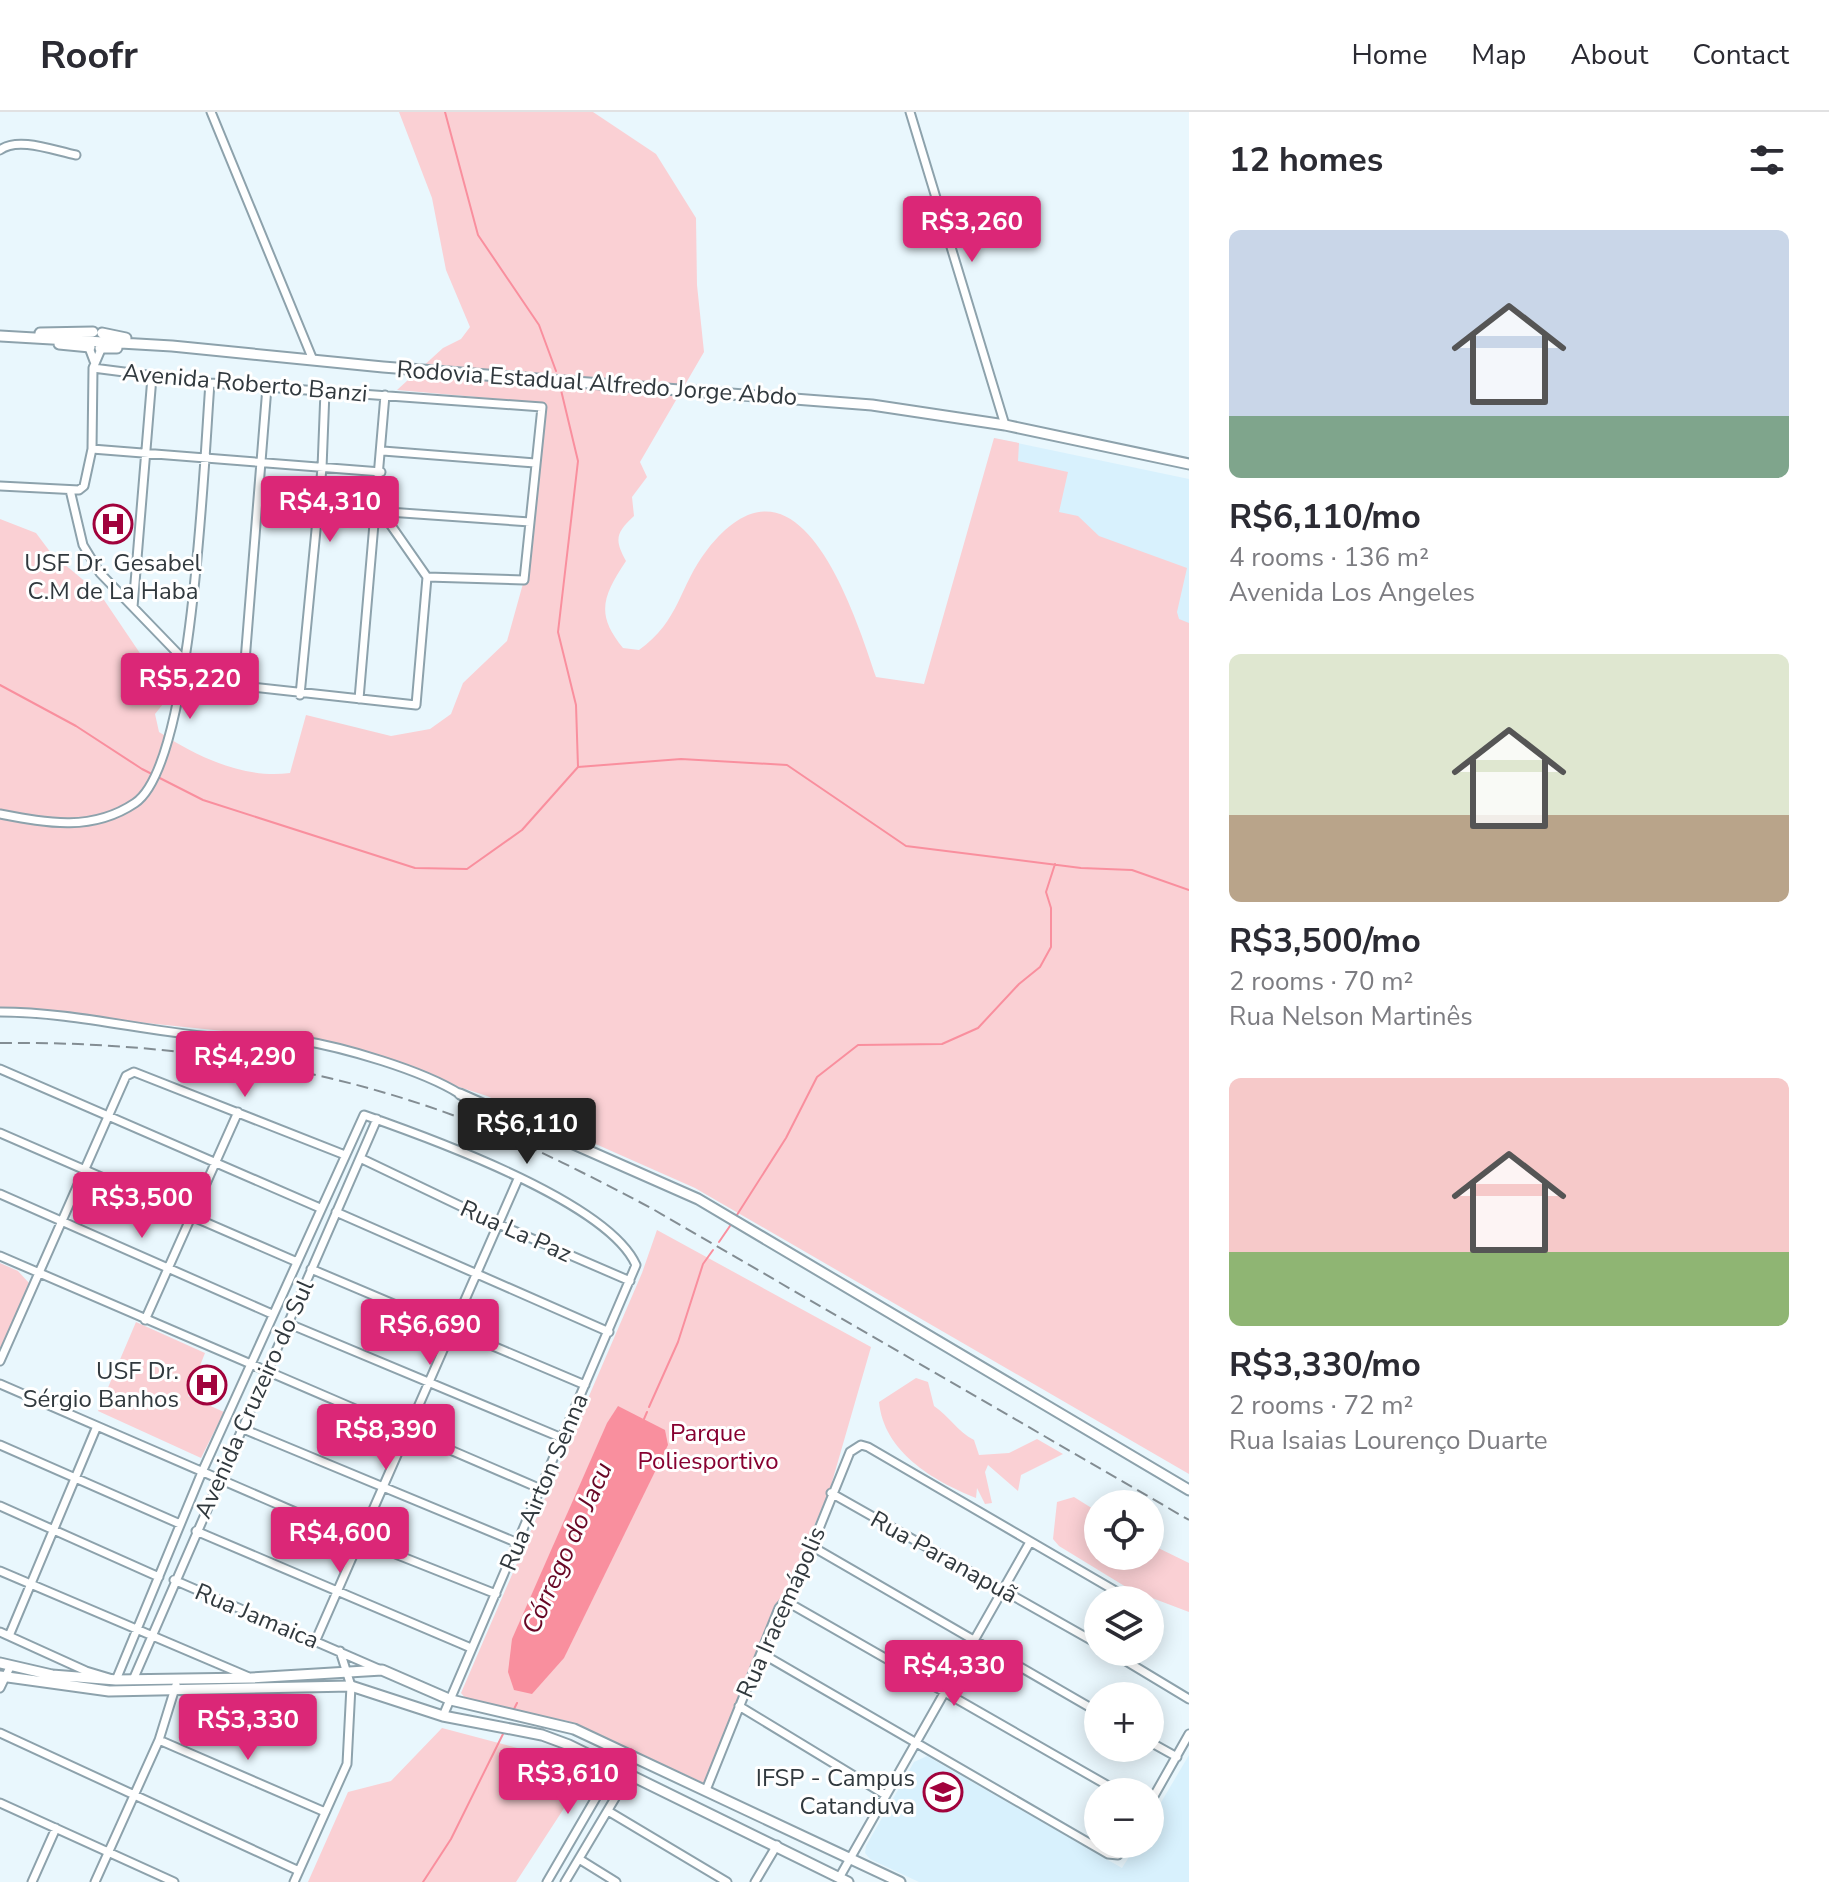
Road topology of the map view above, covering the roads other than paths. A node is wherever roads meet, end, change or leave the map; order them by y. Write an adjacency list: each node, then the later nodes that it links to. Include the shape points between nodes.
1 (211, 112): 7 (street)
2 (910, 112): 14 (street)
3 (0, 150): 4 (street, via 20,145)
4 (76, 155)
5 (0, 336): 6 (street, Rodovia Estadual Alfredo Jorge Abdo)
6 (96, 340): 7 (street, Rodovia Estadual Alfredo Jorge Abdo); 8 (street)
7 (313, 360): 14 (street, Rodovia Estadual Alfredo Jorge Abdo, via 817,400)
8 (93, 365): 9 (street, Avenida Roberto Banzi); 15 (street)
9 (152, 377): 10 (street, Avenida Roberto Banzi); 17 (street)
10 (210, 383): 11 (street, Avenida Roberto Banzi); 18 (street)
11 (267, 387): 12 (street, Avenida Roberto Banzi); 21 (street)
12 (325, 391): 13 (street, Avenida Roberto Banzi); 22 (street)
13 (385, 395): 16 (street); 19 (street, Avenida Roberto Banzi, via 542,407)
14 (1005, 425): 20 (street, Rodovia Estadual Alfredo Jorge Abdo)
15 (92, 449): 17 (street); 25 (street, via 84,486)
16 (383, 451): 19 (street); 23 (street)
17 (146, 455): 18 (street); 29 (street)
18 (203, 460): 21 (street); 30 (street)
19 (535, 463): 27 (street)
20 (1189, 464)
21 (261, 465): 22 (street); 31 (street)
22 (322, 468): 23 (street); 32 (street)
23 (381, 472): 26 (street)
24 (0, 486): 25 (street)
25 (70, 490): 29 (street, via 83,545 100,573)
26 (377, 511): 27 (street); 28 (street); 33 (street)
27 (530, 522): 28 (street, via 524,580)
28 (427, 577): 33 (street, via 416,705)
29 (133, 607): 30 (street)
30 (185, 661): 31 (street); 34 (street, via 176,714 156,771 134,804 73,825)
31 (243, 686): 32 (street)
32 (300, 695): 33 (street)
33 (359, 699)
34 (0, 814)
35 (0, 1012): 37 (street, via 224,1038 297,1039 441,1082)
36 (0, 1069): 39 (street)
37 (460, 1094): 81 (street, via 698,1199)
38 (238, 1112): 39 (street, via 134,1072 126,1076); 42 (street); 44 (street)
39 (108, 1116): 44 (street); 45 (street)
40 (377, 1119): 42 (street, Avenida Cruzeiro do Sul, via 364,1115); 43 (street, Avenida Cruzeiro do Sul); 46 (street)
41 (0, 1133): 45 (street)
42 (345, 1155): 48 (street, Avenida Cruzeiro do Sul)
43 (360, 1158): 49 (street, Avenida Cruzeiro do Sul); 52 (street, Rua La Paz)
44 (215, 1163): 48 (street); 50 (street)
45 (85, 1170): 50 (street); 51 (street)
46 (518, 1179): 52 (street); 59 (street, Rua Airton Senna, via 589,1218 629,1248 636,1265)
47 (0, 1194): 51 (street)
48 (320, 1208): 54 (street, Avenida Cruzeiro do Sul)
49 (336, 1212): 56 (street, Avenida Cruzeiro do Sul); 58 (street)
50 (192, 1216): 54 (street); 55 (street)
51 (62, 1221): 55 (street); 57 (street)
52 (496, 1223): 58 (street); 59 (street, Rua La Paz)
53 (0, 1256): 57 (street)
54 (297, 1262): 60 (street, Avenida Cruzeiro do Sul)
55 (168, 1268): 60 (street); 61 (street)
56 (311, 1269): 62 (street, Avenida Cruzeiro do Sul); 63 (street)
57 (39, 1273): 61 (street); 65 (street)
58 (473, 1276): 63 (street); 64 (street)
59 (630, 1281): 64 (street, Rua Airton Senna)
60 (272, 1314): 66 (street, Avenida Cruzeiro do Sul)
61 (145, 1320): 66 (street)
62 (287, 1323): 67 (street, Avenida Cruzeiro do Sul); 68 (street)
63 (451, 1330): 68 (street); 70 (street)
64 (609, 1332): 70 (street, Rua Airton Senna)
65 (0, 1361)
66 (250, 1367): 67 (street); 76 (street, Avenida Cruzeiro do Sul)
67 (265, 1373): 72 (street, Avenida Cruzeiro do Sul); 73 (street)
68 (429, 1383): 73 (street); 74 (street)
69 (0, 1384): 71 (street)
70 (585, 1385): 74 (street, Rua Airton Senna)
71 (97, 1426): 76 (street); 77 (street)
72 (241, 1428): 78 (street, Avenida Cruzeiro do Sul); 79 (street)
73 (406, 1434): 79 (street); 80 (street)
74 (562, 1438): 80 (street, Rua Airton Senna)
75 (0, 1445): 77 (street)
76 (202, 1472): 78 (street); 84 (street, Avenida Cruzeiro do Sul)
77 (75, 1478): 84 (street); 85 (street)
78 (219, 1479): 86 (street, Avenida Cruzeiro do Sul); 87 (street)
79 (383, 1487): 87 (street); 89 (street)
80 (541, 1489): 89 (street, Rua Airton Senna)
81 (1189, 1490)
82 (831, 1493): 88 (street, Rua Iracemápolis, via 850,1452 861,1445); 90 (street, Rua Iracemápolis); 96 (street, Rua Paranapuã)
83 (0, 1506): 85 (street)
84 (180, 1524): 92 (street, Avenida Cruzeiro do Sul)
85 (53, 1530): 92 (street); 94 (street)
86 (196, 1531): 93 (street, Avenida Cruzeiro do Sul); 97 (street)
87 (360, 1540): 97 (street); 98 (street)
88 (1030, 1542): 95 (street); 96 (street)
89 (518, 1543): 98 (street, Rua Airton Senna)
90 (813, 1547): 99 (street, Rua Iracemápolis); 105 (street)
91 (0, 1571): 94 (street)
92 (159, 1577): 100 (street, Avenida Cruzeiro do Sul)
93 (174, 1580): 103 (street, Avenida Cruzeiro do Sul); 106 (street, Rua Jamaica)
94 (30, 1584): 100 (street); 102 (street)
95 (1108, 1586)
96 (1003, 1589): 104 (street, Rua Paranapuã); 105 (street)
97 (338, 1592): 106 (street); 107 (street)
98 (496, 1594): 107 (street, Rua Airton Senna)
99 (789, 1603): 109 (street, Rua Iracemápolis, via 779,1608); 124 (street)
100 (135, 1627): 103 (street); 118 (street, Avenida Cruzeiro do Sul)
101 (0, 1632): 102 (street)
102 (9, 1636): 118 (street)
103 (150, 1636): 117 (street); 119 (street, Avenida Cruzeiro do Sul)
104 (1084, 1636)
105 (972, 1641): 124 (street); 127 (street)
106 (315, 1642): 108 (street, Rua Jamaica)
107 (471, 1648): 126 (street, Rua Airton Senna)
108 (340, 1651): 113 (street, Rua Jamaica); 114 (street, Rua Jamaica)
109 (761, 1653): 128 (street, Rua Iracemápolis); 133 (street)
110 (5, 1665): 115 (street); 118 (street)
111 (1134, 1666): 125 (street)
112 (365, 1670): 113 (street); 114 (street); 123 (street, via 358,1677)
113 (382, 1670): 126 (street)
114 (346, 1672): 117 (street); 120 (street, Rua Jamaica)
115 (3, 1677): 121 (street); 122 (street, via 109,1691)
116 (177, 1678): 117 (street); 119 (street); 122 (street)
117 (251, 1678)
118 (116, 1680): 119 (street)
119 (133, 1680)
120 (351, 1686): 122 (street); 123 (street); 146 (street, via 347,1764)
121 (0, 1688)
122 (176, 1689): 132 (street)
123 (363, 1689): 129 (street)
124 (945, 1692): 133 (street); 139 (street)
125 (1189, 1699)
126 (451, 1700): 129 (street, Rua Airton Senna); 135 (street, via 553,1722)
127 (1084, 1704)
128 (739, 1706): 141 (street, Rua Iracemápolis); 142 (street)
129 (443, 1716): 137 (street, via 542,1735)
130 (0, 1733): 143 (street)
131 (1189, 1734): 136 (street)
132 (159, 1740): 143 (street); 146 (street)
133 (914, 1743): 142 (street); 148 (street)
134 (1164, 1750): 136 (street)
135 (622, 1753): 137 (street); 141 (street)
136 (1177, 1757): 140 (street)
137 (615, 1766): 138 (street); 159 (street)
138 (630, 1773): 145 (street); 149 (street)
139 (1095, 1778)
140 (1164, 1779)
141 (706, 1790): 151 (street)
142 (884, 1794): 151 (street)
143 (133, 1796): 150 (street); 153 (street)
144 (1, 1806): 147 (street)
145 (608, 1811): 152 (street); 162 (street)
146 (325, 1812): 153 (street)
147 (56, 1828): 150 (street); 155 (street)
148 (1084, 1840)
149 (777, 1845): 154 (street); 163 (street)
150 (107, 1852): 156 (street); 157 (street)
151 (849, 1858): 154 (street); 164 (street)
152 (579, 1859): 160 (street); 161 (street)
153 (299, 1871): 158 (street)
154 (844, 1880)
155 (32, 1882)
156 (95, 1882)
157 (174, 1882)
158 (294, 1882)
159 (547, 1882)
160 (565, 1882)
161 (616, 1882)
162 (727, 1882)
163 (755, 1882)
164 (900, 1882)

